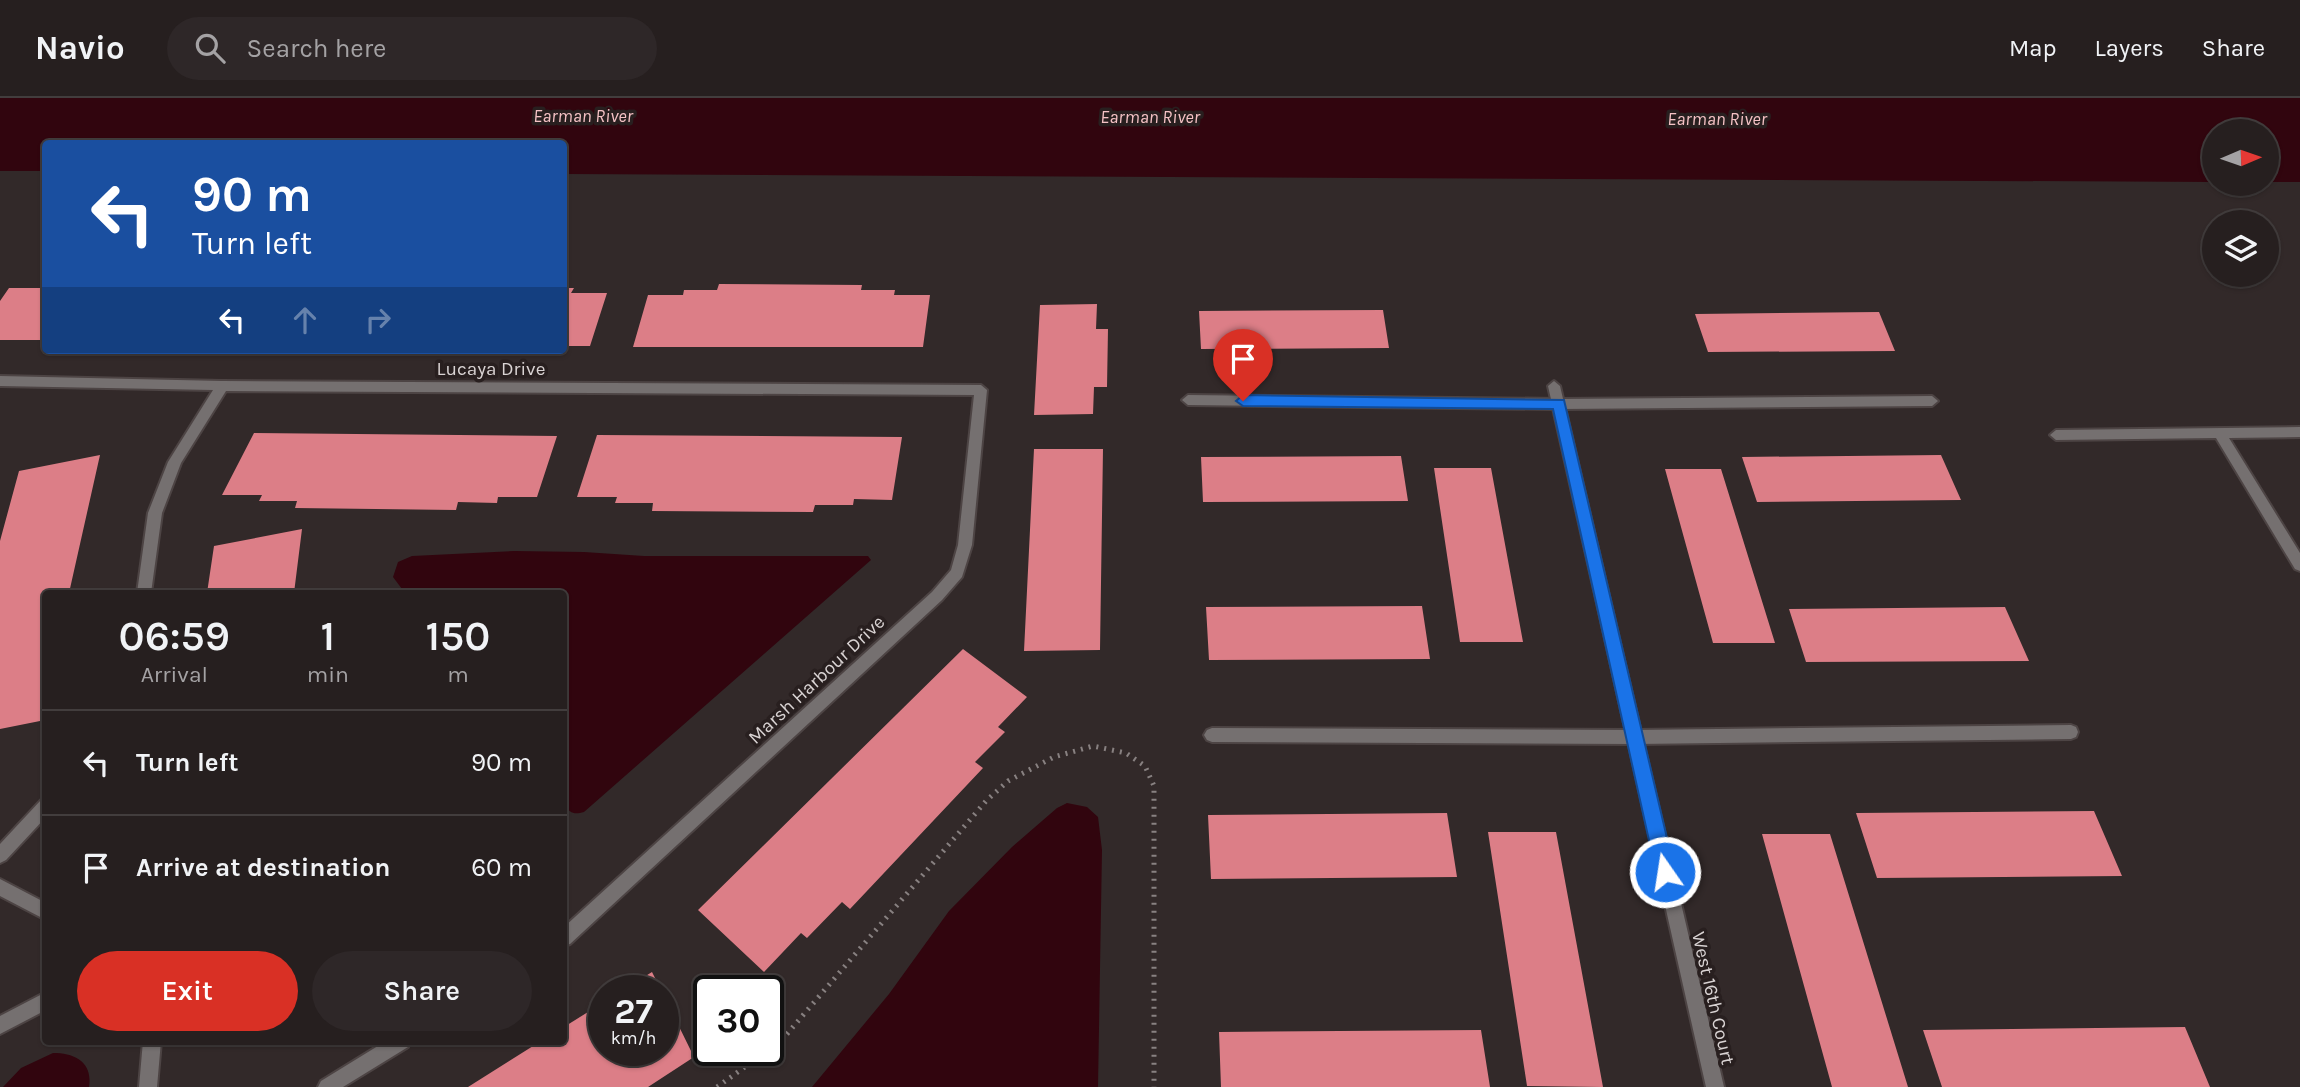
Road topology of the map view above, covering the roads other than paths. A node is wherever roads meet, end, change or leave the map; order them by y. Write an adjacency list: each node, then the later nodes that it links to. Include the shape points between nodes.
1 (0, 381): 2 (street, Lucaya Drive)
2 (222, 386): 4 (street, Lucaya Drive); 12 (street, via 176,462 155,513)
3 (1554, 386): 7 (street, West 16th Court)
4 (981, 390): 20 (street, Marsh Harbour Drive, via 965,545 957,573)
5 (1188, 400): 7 (street)
6 (1932, 401): 7 (street)
7 (1559, 404): 15 (street, West 16th Court)
8 (2300, 432): 9 (street)
9 (2220, 434): 10 (street); 11 (street)
10 (2056, 435)
11 (2300, 565)
12 (144, 590)
13 (2071, 732): 15 (street)
14 (1212, 735): 15 (street)
15 (1634, 737): 27 (street, West 16th Court)
16 (42, 809): 17 (street)
17 (0, 855)
18 (0, 887): 19 (street)
19 (42, 910)
20 (567, 935)
21 (42, 1002): 22 (street)
22 (0, 1025)
23 (152, 1045): 25 (street)
24 (395, 1045): 26 (street)
25 (152, 1085)
26 (327, 1087)
27 (1715, 1087)

